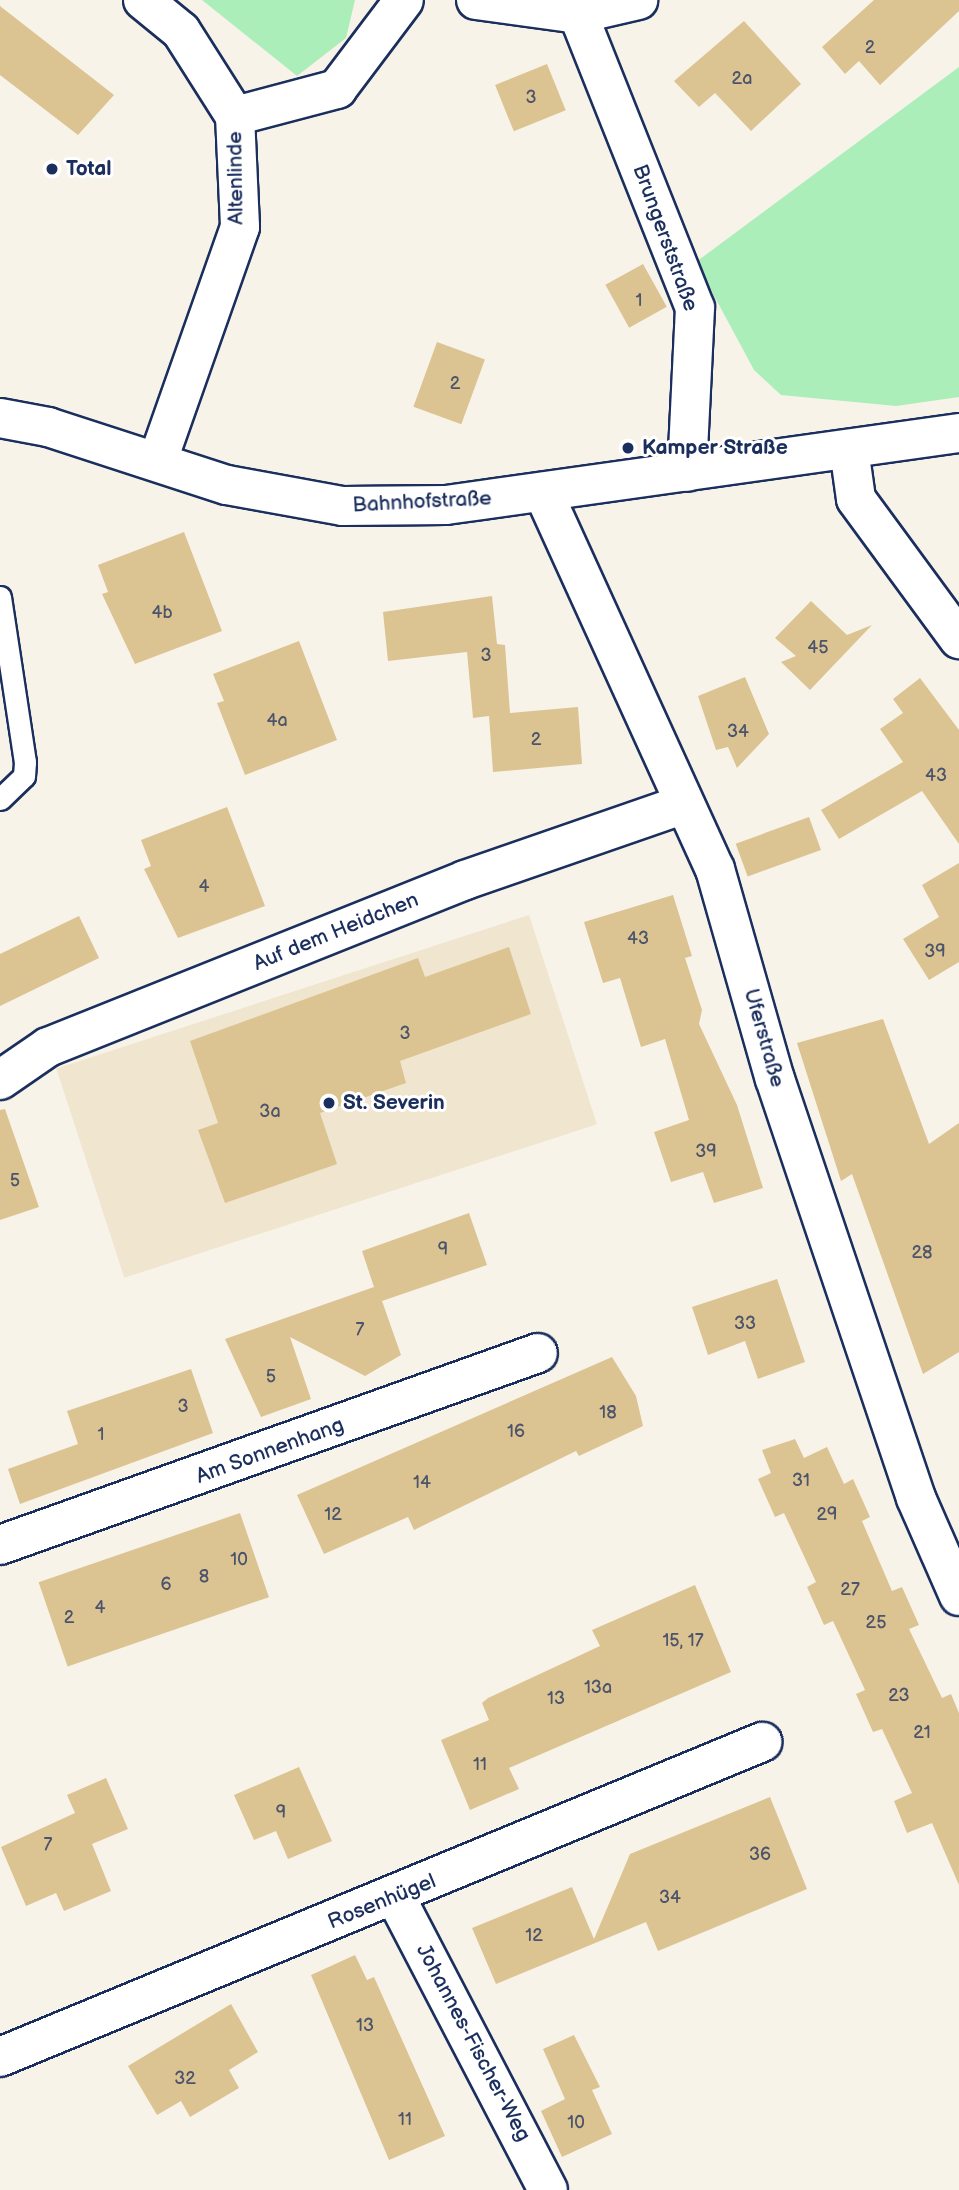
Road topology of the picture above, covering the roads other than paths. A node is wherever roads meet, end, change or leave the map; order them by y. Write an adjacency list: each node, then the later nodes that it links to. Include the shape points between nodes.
1 (143, 0): 6 (street, Altenlinde, via 181,31)
2 (404, 0): 6 (street, via 337,89)
3 (476, 0): 5 (street)
4 (638, 0): 5 (street)
5 (579, 14): 11 (street, Brungerststraße, via 695,308)
6 (235, 116): 10 (street, Altenlinde, via 240,226)
7 (0, 418): 10 (street, Bahnhofstraße)
8 (959, 433): 9 (street, Bahnhofstraße)
9 (849, 449): 11 (street, Bahnhofstraße); 14 (street, via 856,499)
10 (158, 460): 12 (street, Bahnhofstraße, via 227,485 344,506 446,505)
11 (687, 472): 12 (street, Bahnhofstraße)
12 (543, 492): 16 (street, Uferstraße)
13 (0, 597): 15 (lane, via 26,762 24,776)
14 (959, 639)
15 (0, 799)
16 (682, 805): 17 (street, Auf dem Heidchen, via 465,880 60,1042); 20 (street, Uferstraße, via 715,869 775,1079 916,1498)
17 (0, 1080)
18 (538, 1353): 19 (street, Am Sonnenhang)
19 (0, 1545)
20 (959, 1596)
21 (762, 1742): 22 (street, Rosenhügel)
22 (395, 1896): 23 (street, Rosenhügel); 24 (street, Johannes-Fischer-Weg)
23 (0, 2057)
24 (548, 2190)

